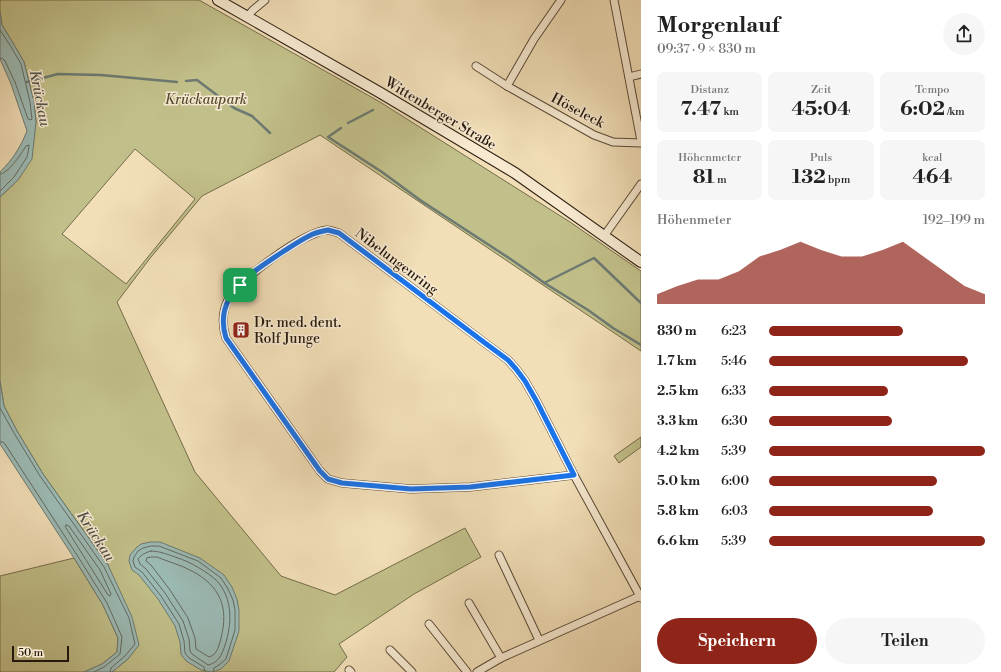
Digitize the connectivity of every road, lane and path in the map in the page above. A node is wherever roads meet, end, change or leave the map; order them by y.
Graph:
1 (218, 0) edge
2 (265, 0) edge
3 (561, 0) edge
4 (614, 0) edge
5 (247, 17) junction
6 (476, 66) dead end
7 (641, 74) edge
8 (629, 77) junction
9 (507, 86) junction
10 (641, 142) edge
11 (641, 184) edge
12 (604, 236) junction
13 (641, 262) edge
14 (574, 475) junction
15 (498, 555) dead end
16 (640, 597) edge
17 (469, 603) dead end
18 (429, 624) dead end
19 (539, 640) junction
20 (390, 650) dead end
21 (502, 658) junction
22 (412, 672) edge
23 (466, 672) edge
24 (477, 672) edge

1 - 5 main road, Wittenberger Straße
2 - 5 street
3 - 9 street
4 - 8 street
5 - 12 main road, Wittenberger Straße
6 - 9 street, Höseleck
7 - 8 street
8 - 10 street
9 - 10 street, Höseleck
11 - 12 street
12 - 13 main road, Wittenberger Straße
14 - 14 street, Nibelungenring
14 - 16 street, Nibelungenring
15 - 19 street
16 - 19 street
17 - 21 street
18 - 23 street
19 - 21 street
20 - 22 street
21 - 24 street

